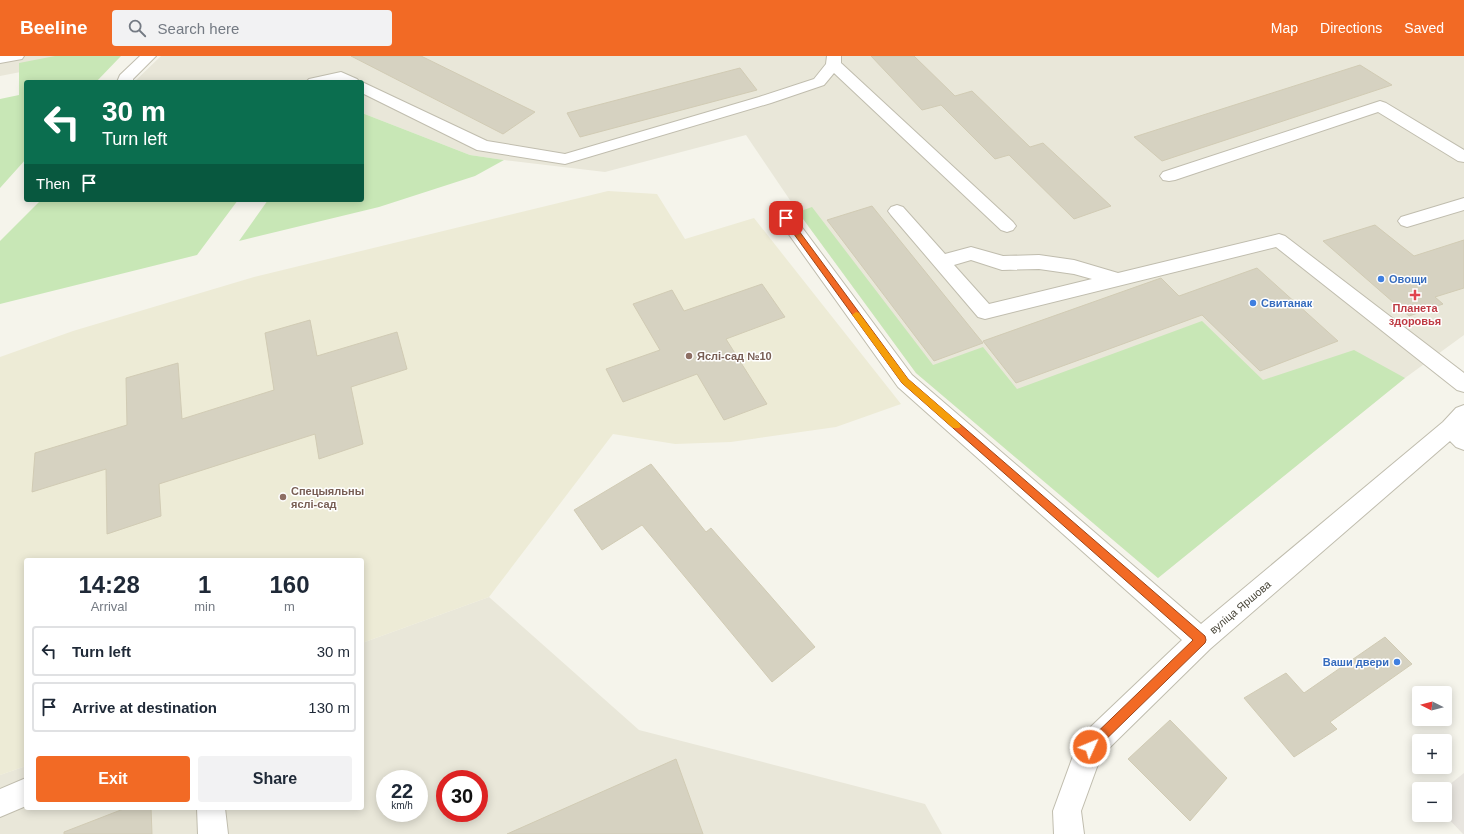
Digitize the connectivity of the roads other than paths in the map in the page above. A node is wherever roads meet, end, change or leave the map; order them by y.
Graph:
1 (18, 56) edge
2 (149, 56) edge
3 (0, 60) edge
4 (834, 60) edge
5 (125, 80) edge
6 (323, 80) edge
7 (348, 80) edge
8 (364, 88) edge
9 (1464, 157) edge
10 (1169, 176) dead end
11 (1464, 204) edge
12 (898, 211) dead end
13 (786, 218) dead end
14 (1407, 221) dead end
15 (1007, 226) dead end
16 (941, 262) junction
17 (1118, 279) junction
18 (1464, 384) edge
19 (1460, 428) edge
20 (1201, 640) junction
21 (24, 793) edge
22 (0, 803) edge
23 (211, 810) edge
24 (213, 834) edge
25 (1069, 834) edge

1 - 3 street
2 - 5 street
4 - 8 street
4 - 15 street
6 - 7 street
9 - 10 street
11 - 14 street
12 - 16 street
13 - 20 street
16 - 17 street
16 - 17 street
17 - 18 street
19 - 20 street, вуліца Яршова
20 - 25 street, вуліца Яршова
21 - 22 street
23 - 24 street

